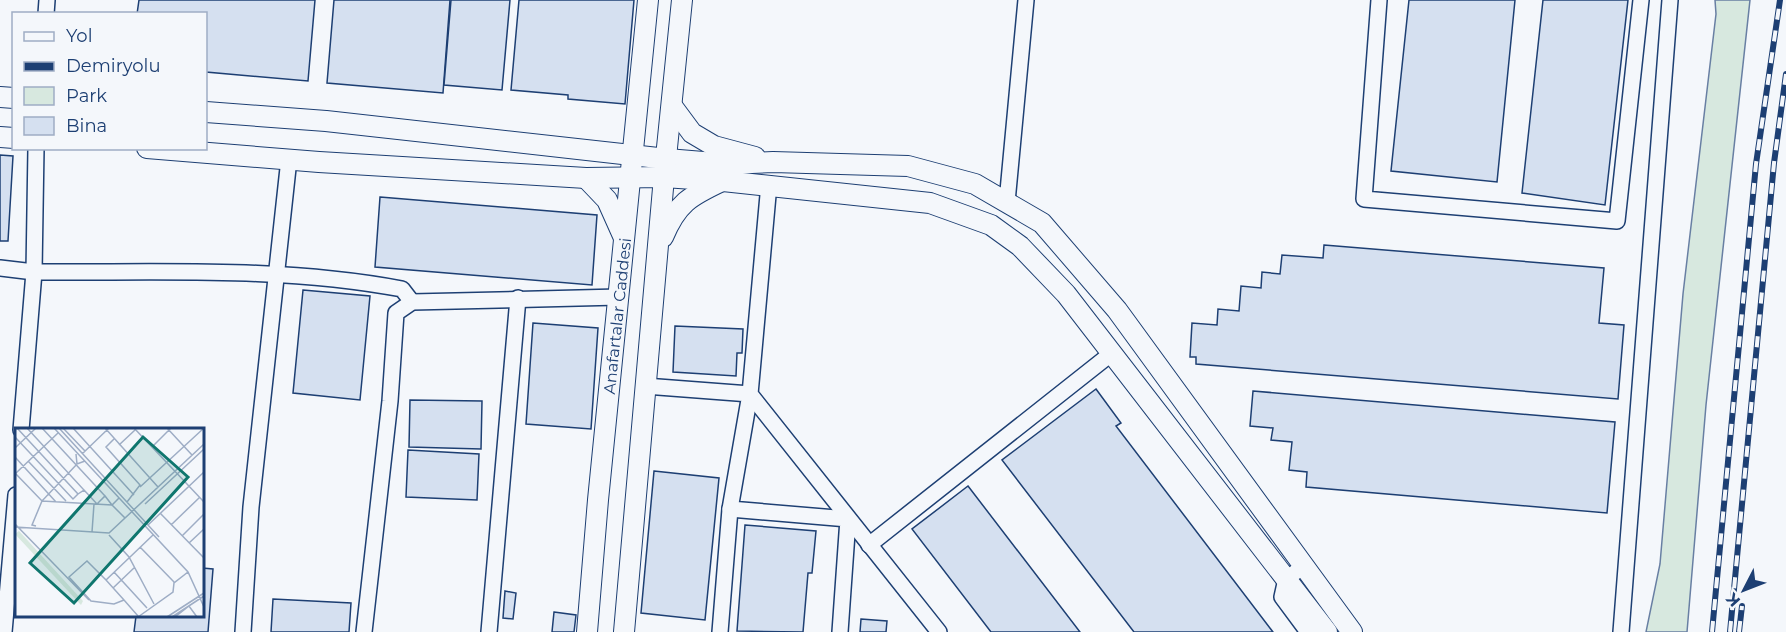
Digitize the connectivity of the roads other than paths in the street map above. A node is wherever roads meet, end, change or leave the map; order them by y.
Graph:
1 (648, 0) edge
2 (682, 0) edge
3 (1026, 0) edge
4 (1379, 0) edge
5 (1641, 0) edge
6 (1670, 0) edge
7 (672, 106) junction
8 (207, 112) edge
9 (36, 150) edge
10 (173, 150) edge
11 (634, 156) junction
12 (289, 159) junction
13 (772, 162) junction
14 (665, 168) junction
15 (586, 178) junction
16 (631, 178) junction
17 (723, 181) junction
18 (768, 184) junction
19 (1007, 202) junction
20 (625, 241) junction
21 (657, 250) junction
22 (0, 268) edge
23 (34, 272) junction
24 (276, 274) junction
25 (619, 297) junction
26 (518, 298) junction
27 (412, 302) junction
28 (1112, 353) junction
29 (645, 386) junction
30 (750, 394) junction
31 (21, 428) edge
32 (0, 495) edge
33 (15, 496) edge
34 (15, 507) edge
35 (730, 509) junction
36 (848, 519) junction
37 (869, 545) junction
38 (1304, 566) junction
39 (1286, 579) junction
40 (4, 632) edge
41 (243, 632) edge
42 (364, 632) edge
43 (489, 632) edge
44 (587, 632) edge
45 (624, 632) edge
46 (720, 632) edge
47 (840, 632) edge
48 (939, 632) edge
49 (1308, 632) edge
50 (1327, 632) edge
51 (1352, 632) edge
52 (1621, 632) edge

1 - 11 main road, Anafartalar Caddesi
2 - 7 main road, Anafartalar Caddesi
3 - 19 street
4 - 5 street
6 - 52 street
7 - 13 main road
7 - 14 main road, Anafartalar Caddesi
8 - 11 main road
9 - 23 street
10 - 12 main road
11 - 14 main road
11 - 16 main road, Anafartalar Caddesi
12 - 15 main road
12 - 24 street
13 - 14 main road
13 - 19 main road
14 - 16 main road
14 - 17 main road
14 - 21 main road, Anafartalar Caddesi
15 - 16 main road
15 - 20 main road
16 - 20 main road, Anafartalar Caddesi
17 - 18 main road
17 - 21 main road
18 - 28 main road
18 - 30 street
19 - 38 main road
20 - 25 main road, Anafartalar Caddesi
21 - 29 main road, Anafartalar Caddesi
22 - 23 street
23 - 24 street
23 - 31 street
24 - 27 street
24 - 41 street
25 - 26 street
25 - 44 main road, Anafartalar Caddesi
26 - 27 street
26 - 43 street
27 - 42 street
28 - 37 street
28 - 39 main road
29 - 30 street
29 - 45 main road, Anafartalar Caddesi
30 - 35 street
30 - 36 street
32 - 33 street
34 - 40 street
35 - 36 street
35 - 46 street
36 - 37 street
36 - 47 street
37 - 48 street
38 - 39 street
38 - 51 main road
39 - 49 street
39 - 50 main road

